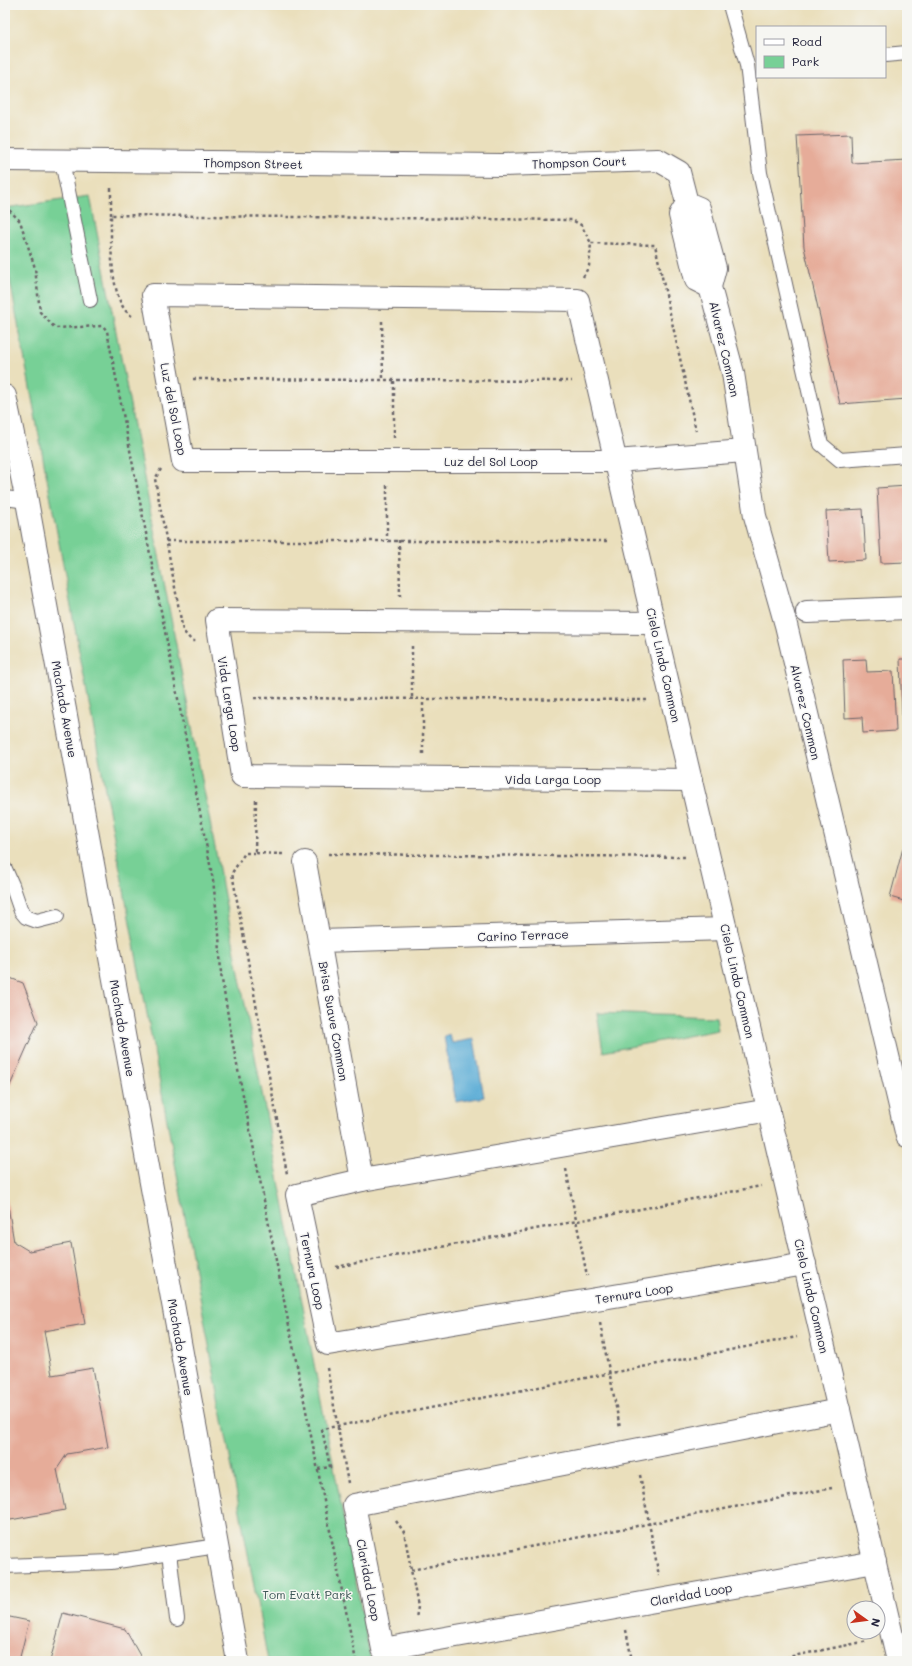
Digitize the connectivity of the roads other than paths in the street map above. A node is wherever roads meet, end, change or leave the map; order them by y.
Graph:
1 (730, 5) edge
2 (907, 53) edge
3 (886, 55) edge
4 (752, 64) edge
5 (5, 160) edge
6 (62, 161) junction
7 (501, 165) joint
8 (687, 203) joint
9 (90, 300) dead end
10 (574, 300) joint
11 (5, 396) edge
12 (744, 451) junction
13 (907, 455) edge
14 (616, 461) junction
15 (5, 498) edge
16 (27, 501) junction
17 (907, 608) edge
18 (807, 612) dead end
19 (654, 623) junction
20 (691, 780) junction
21 (313, 858) road end
22 (5, 869) edge
23 (57, 916) dead end
24 (726, 929) junction
25 (320, 941) junction
26 (769, 1110) junction
27 (907, 1136) edge
28 (362, 1180) junction
29 (805, 1264) junction
30 (839, 1410) junction
31 (217, 1546) junction
32 (169, 1553) junction
33 (875, 1562) junction
34 (5, 1566) edge
35 (177, 1619) dead end
36 (898, 1647) edge
37 (238, 1661) edge

1 - 4 lane
2 - 3 lane
4 - 13 lane
5 - 6 street, Thompson Street
6 - 7 street, Thompson Street
6 - 9 lane
7 - 8 street, Thompson Court
8 - 12 street, Alvarez Common
10 - 14 street, Cielo Lindo Common
10 - 14 street, Luz del Sol Loop
11 - 16 street, Machado Avenue
12 - 14 street, Luz del Sol Loop
12 - 27 street, Alvarez Common
14 - 19 street, Cielo Lindo Common
15 - 16 lane
16 - 31 street, Machado Avenue
17 - 18 street
19 - 20 street, Cielo Lindo Common
19 - 20 street, Vida Larga Loop
20 - 24 street, Cielo Lindo Common
21 - 25 street, Brisa Suave Common
22 - 23 lane
24 - 25 street, Carino Terrace
24 - 26 street, Cielo Lindo Common
25 - 28 street, Brisa Suave Common
26 - 28 street
26 - 29 street, Cielo Lindo Common
28 - 29 street, Ternura Loop
29 - 30 street, Cielo Lindo Common
30 - 33 street, Cielo Lindo Common
30 - 33 street, Claridad Loop
31 - 32 lane
31 - 37 street, Machado Avenue
32 - 34 lane
32 - 35 lane
33 - 36 street, Cielo Lindo Common

